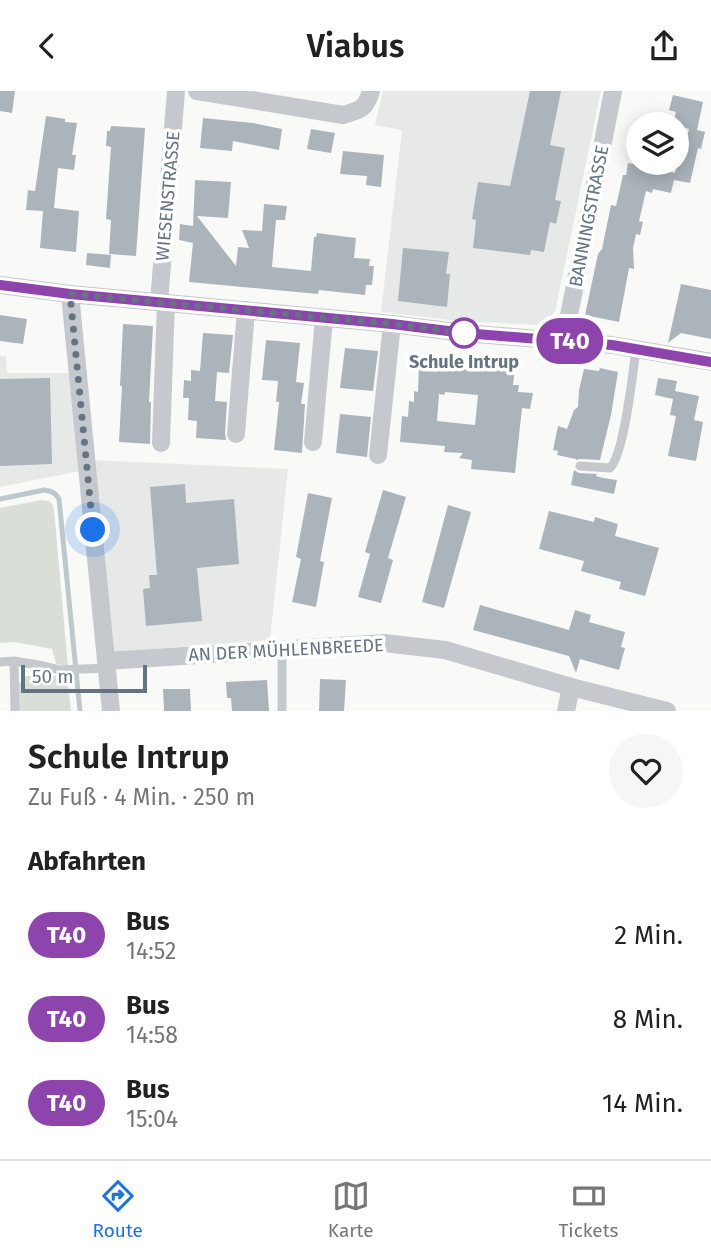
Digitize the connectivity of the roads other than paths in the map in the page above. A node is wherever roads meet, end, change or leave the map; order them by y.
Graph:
1 (176, 91) edge
2 (197, 91) edge
3 (371, 91) edge
4 (613, 91) edge
5 (0, 285) edge
6 (70, 294) junction
7 (163, 302) junction
8 (246, 310) junction
9 (324, 317) junction
10 (392, 324) junction
11 (564, 341) junction
12 (636, 349) junction
13 (711, 362) edge
14 (236, 434) dead end
15 (313, 442) dead end
16 (161, 443) dead end
17 (378, 455) dead end
18 (580, 466) dead end
19 (282, 651) junction
20 (15, 661) junction
21 (0, 662) edge
22 (106, 664) junction
23 (571, 687) junction
24 (15, 711) edge
25 (111, 711) edge
26 (282, 711) edge
27 (566, 711) edge
28 (667, 711) edge

1 - 7 street, WIESENSTRASSE
2 - 3 street
4 - 11 street, BANNINGSTRASSE
5 - 6 street
6 - 7 street
6 - 22 street
7 - 8 street
7 - 16 street, WIESENSTRASSE
8 - 9 street
8 - 14 street
9 - 10 street
9 - 15 street
10 - 11 street
10 - 17 street
11 - 12 street
12 - 13 street
12 - 18 lane
19 - 22 street, AN DER MÜHLENBREEDE
19 - 23 street, AN DER MÜHLENBREEDE
19 - 26 lane
20 - 21 lane
20 - 22 lane
20 - 24 lane
22 - 25 street
23 - 27 street
23 - 28 street, AN DER MÜHLENBREEDE

